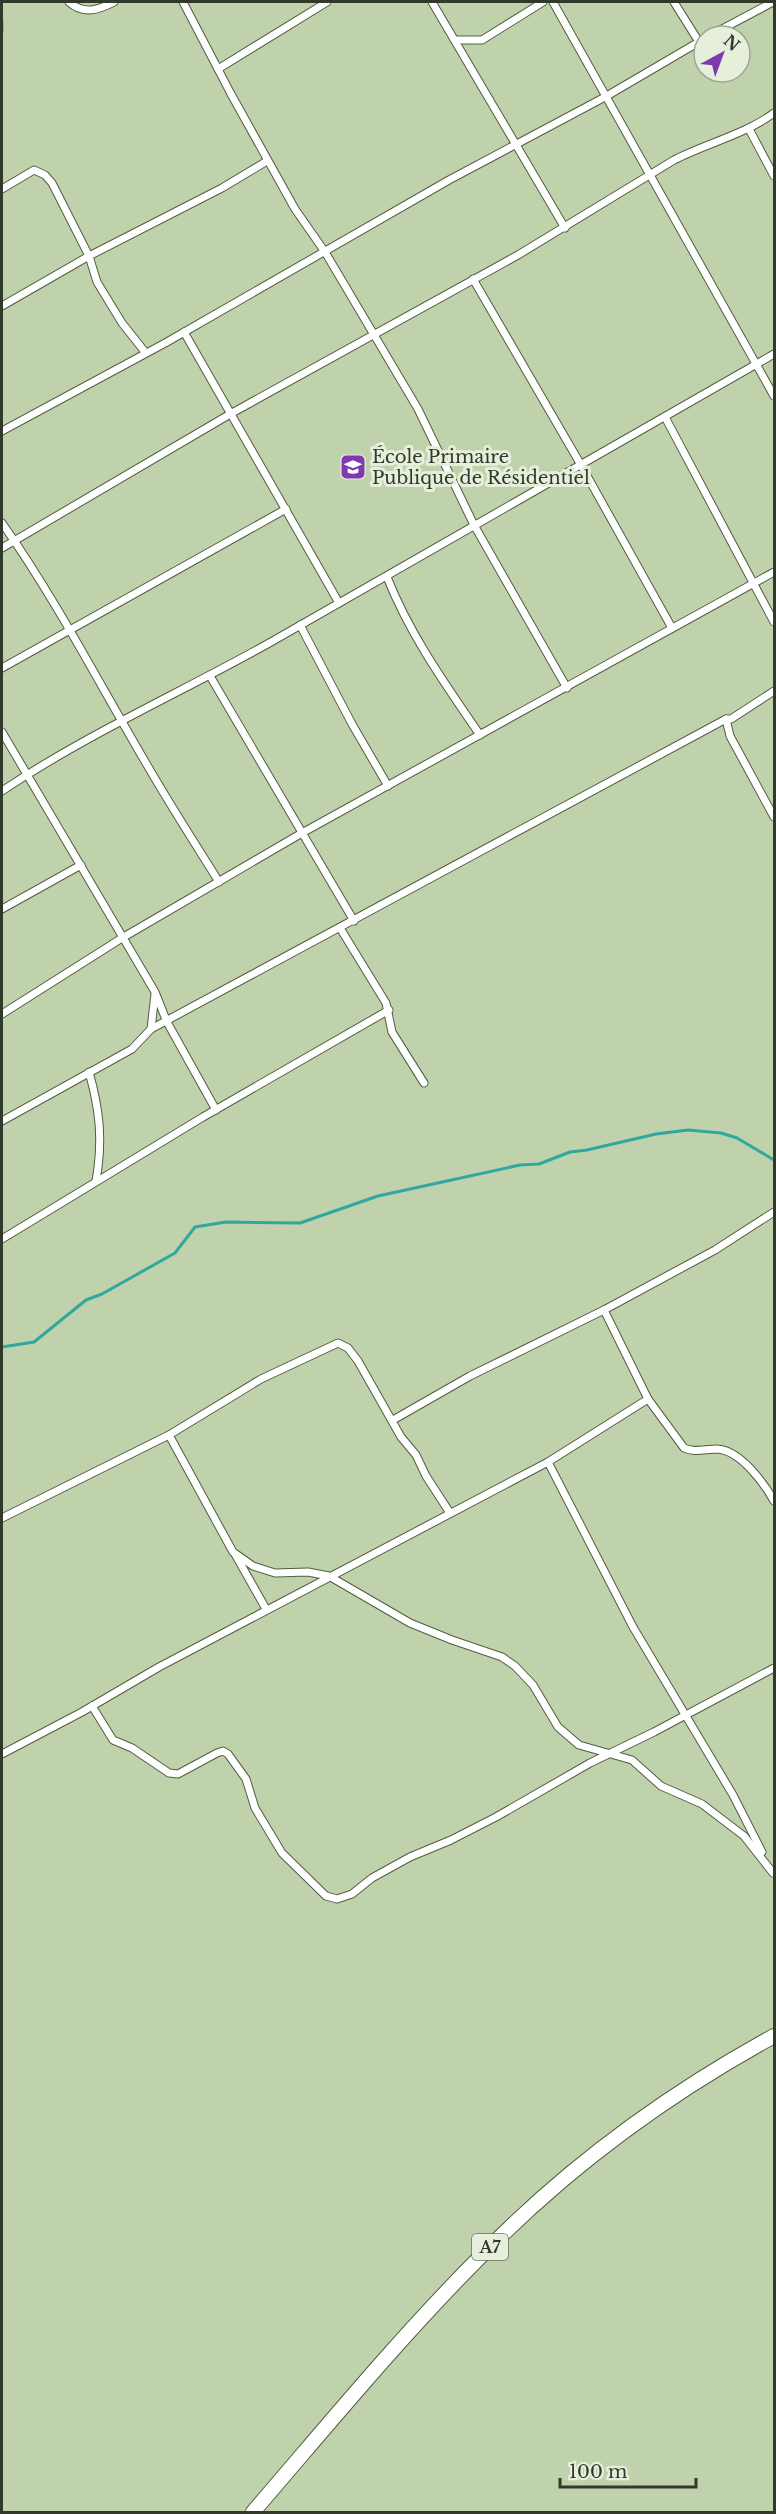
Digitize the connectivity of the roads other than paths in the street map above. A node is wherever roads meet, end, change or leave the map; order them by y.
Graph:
1 (69, 2) edge
2 (114, 2) edge
3 (183, 2) edge
4 (327, 2) edge
5 (432, 2) edge
6 (543, 2) edge
7 (553, 2) edge
8 (675, 2) edge
9 (773, 2) edge
10 (732, 24) edge
11 (692, 27) edge
12 (455, 40) junction
13 (692, 45) edge
14 (218, 69) junction
15 (605, 97) junction
16 (774, 113) edge
17 (748, 129) junction
18 (516, 144) junction
19 (267, 161) junction
20 (649, 174) junction
21 (774, 176) edge
22 (2, 189) edge
23 (565, 228) junction
24 (325, 252) junction
25 (89, 256) junction
26 (473, 279) junction
27 (2, 306) edge
28 (184, 332) junction
29 (374, 335) junction
30 (145, 352) junction
31 (774, 354) edge
32 (757, 364) junction
33 (774, 396) edge
34 (232, 413) junction
35 (665, 417) junction
36 (2, 431) edge
37 (581, 465) junction
38 (286, 509) junction
39 (2, 523) edge
40 (474, 525) junction
41 (14, 541) junction
42 (2, 548) edge
43 (774, 572) edge
44 (387, 577) junction
45 (754, 585) junction
46 (339, 603) junction
47 (774, 622) edge
48 (300, 625) junction
49 (672, 628) junction
50 (68, 629) junction
51 (2, 668) edge
52 (210, 676) junction
53 (567, 688) junction
54 (774, 691) edge
55 (123, 719) junction
56 (726, 719) junction
57 (2, 732) edge
58 (480, 735) junction
59 (27, 776) junction
60 (388, 786) junction
61 (2, 791) edge
62 (774, 799) edge
63 (766, 802) junction
64 (774, 817) edge
65 (302, 833) junction
66 (81, 865) junction
67 (219, 882) junction
68 (2, 909) edge
69 (354, 921) junction
70 (340, 928) junction
71 (122, 938) junction
72 (155, 992) junction
73 (389, 1010) junction
74 (2, 1014) edge
75 (167, 1022) junction
76 (151, 1029) junction
77 (89, 1072) junction
78 (424, 1083) dead end
79 (216, 1110) junction
80 (2, 1121) edge
81 (96, 1181) junction
82 (774, 1212) edge
83 (2, 1239) edge
84 (604, 1310) junction
85 (648, 1399) junction
86 (393, 1420) junction
87 (169, 1435) junction
88 (548, 1462) junction
89 (774, 1502) edge
90 (450, 1513) junction
91 (2, 1518) edge
92 (233, 1552) junction
93 (329, 1576) junction
94 (266, 1609) junction
95 (774, 1668) edge
96 (92, 1706) junction
97 (686, 1715) junction
98 (2, 1754) edge
99 (610, 1754) junction
100 (774, 1874) edge
101 (774, 2036) edge
102 (253, 2512) edge

1 - 2 street
3 - 14 street
4 - 14 street
5 - 12 street
6 - 12 street
7 - 15 street
8 - 11 street
9 - 10 street
12 - 18 street
13 - 15 street
14 - 19 street
15 - 18 street
15 - 20 street
16 - 17 street
17 - 20 street
17 - 21 street
18 - 23 street
18 - 24 street
19 - 24 street
19 - 25 street
20 - 23 street
20 - 32 street
22 - 25 street
23 - 26 street
24 - 28 street
24 - 29 street
25 - 27 street
25 - 30 street
26 - 29 street
26 - 37 street
28 - 30 street
28 - 34 street
29 - 34 street
29 - 40 street
30 - 36 street
31 - 32 street
32 - 33 street
32 - 35 street
34 - 38 street
34 - 41 street
35 - 37 street
35 - 45 street
37 - 40 street
37 - 49 street
38 - 46 street
38 - 50 street
39 - 41 street
40 - 44 street
40 - 53 street
41 - 42 street
41 - 50 street
43 - 45 street
44 - 46 street
44 - 58 street
45 - 47 street
45 - 49 street
46 - 48 street
48 - 52 street
48 - 60 street
49 - 53 street
50 - 51 street
50 - 55 street
52 - 55 street
52 - 65 street
53 - 58 street
54 - 56 street
55 - 59 street
55 - 67 street
56 - 63 street
56 - 69 street
57 - 59 street
58 - 60 street
59 - 61 street
59 - 66 street
60 - 65 street
62 - 63 street
63 - 64 street
65 - 67 street
65 - 69 street
66 - 68 street
66 - 71 street
67 - 71 street
69 - 70 street
70 - 73 street
70 - 75 street
71 - 72 street
71 - 74 street
72 - 75 street
72 - 76 street
73 - 78 street
73 - 79 street
75 - 76 street
75 - 79 street
76 - 77 street
77 - 80 street
77 - 81 street
79 - 81 street
81 - 83 street
82 - 84 street
84 - 85 street
84 - 86 street
85 - 88 street
85 - 89 street
86 - 87 street
86 - 90 street
87 - 91 street
87 - 92 street
88 - 90 street
88 - 97 street
90 - 93 street
92 - 93 street
92 - 94 street
93 - 94 street
93 - 99 street
94 - 96 street
95 - 97 street
96 - 98 street
96 - 99 street
97 - 99 street
97 - 100 street
99 - 100 street
101 - 102 highway, A7

